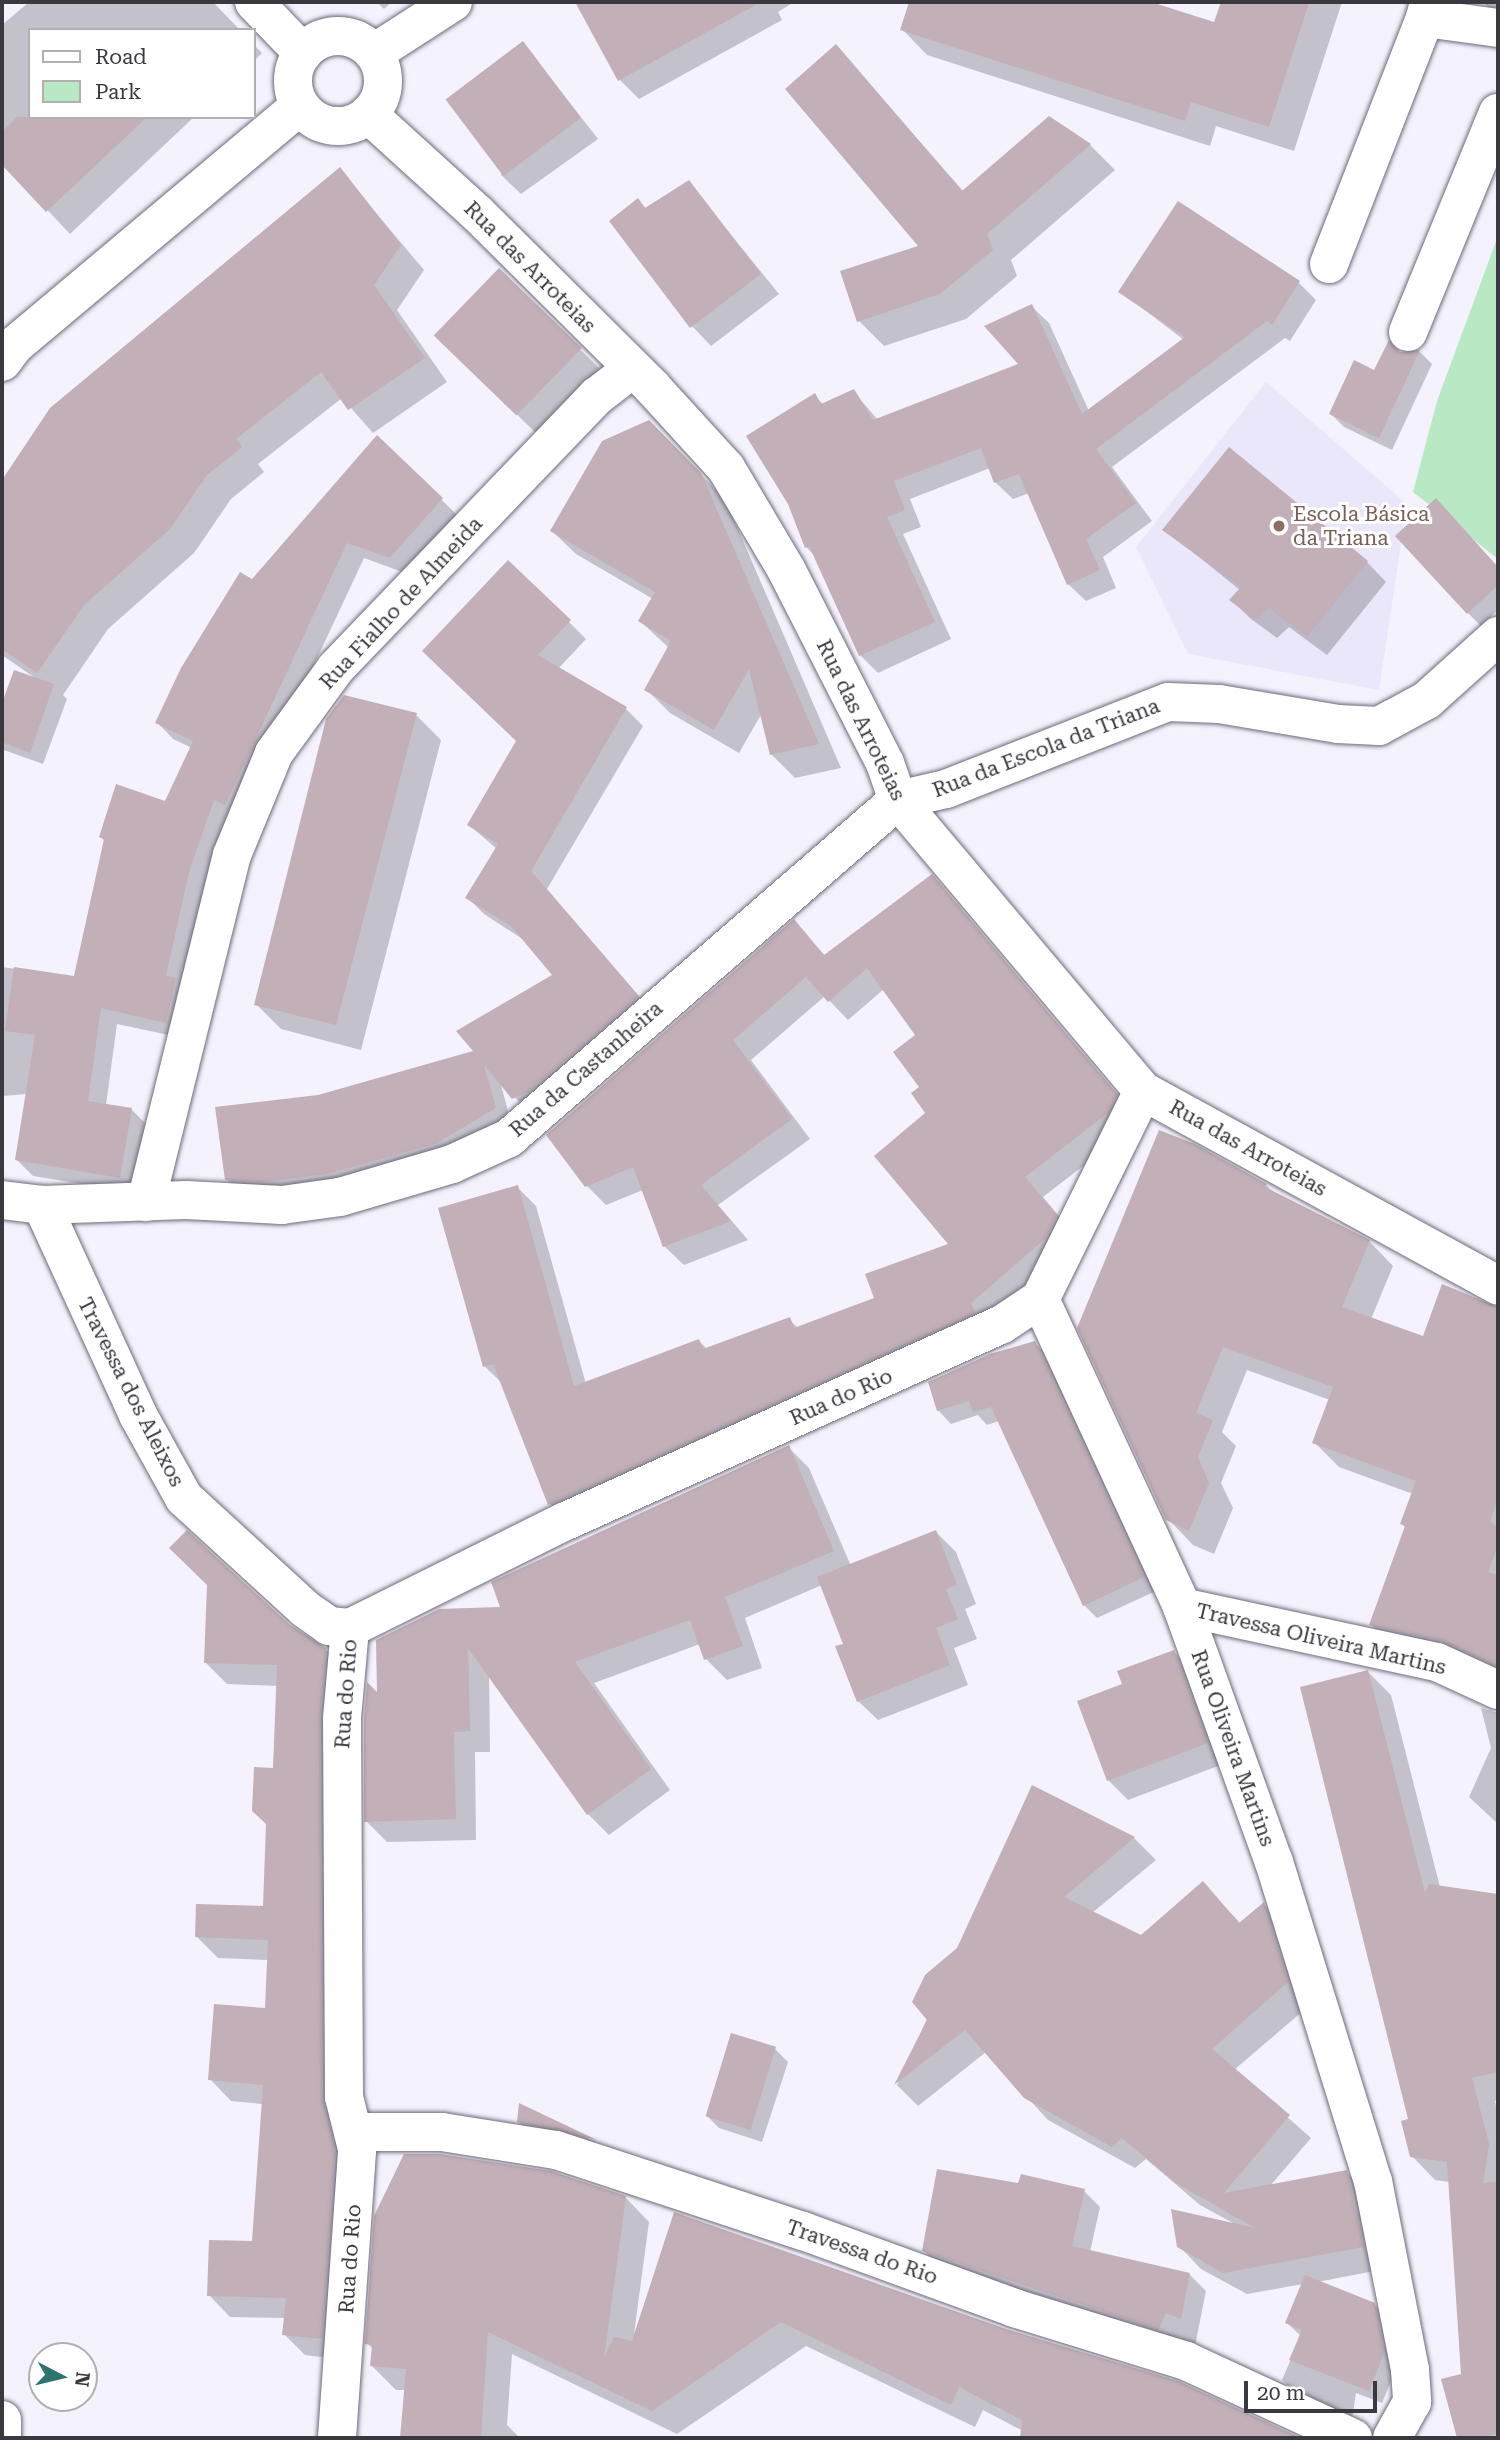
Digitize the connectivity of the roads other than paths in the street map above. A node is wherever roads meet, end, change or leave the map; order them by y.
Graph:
1 (254, 2) edge
2 (453, 2) edge
3 (1427, 10) edge
4 (1498, 28) edge
5 (303, 53) junction
6 (374, 54) junction
7 (300, 106) junction
8 (1498, 113) edge
9 (369, 114) junction
10 (1329, 264) dead end
11 (1408, 331) dead end
12 (2, 362) edge
13 (632, 369) junction
14 (1498, 636) edge
15 (898, 800) junction
16 (1143, 1091) junction
17 (2, 1200) edge
18 (146, 1202) junction
19 (42, 1205) junction
20 (1498, 1285) edge
21 (1040, 1299) junction
22 (1182, 1607) junction
23 (350, 1628) junction
24 (1498, 1690) edge
25 (355, 2132) junction
26 (2, 2420) edge
27 (2, 2438) edge
28 (337, 2438) edge
29 (1353, 2438) edge
30 (1392, 2438) edge

1 - 5 street
2 - 6 street
3 - 4 street
3 - 10 street
5 - 6 street
5 - 7 street
6 - 9 street
7 - 9 street
7 - 12 street
8 - 11 street
9 - 13 street, Rua das Arroteias
13 - 15 street, Rua das Arroteias
13 - 18 street, Rua Fialho de Almeida
14 - 15 street, Rua da Escola da Triana
15 - 16 street, Rua das Arroteias
15 - 18 street, Rua da Castanheira
16 - 20 street, Rua das Arroteias
16 - 21 street
17 - 19 street, Rua da Castanheira
18 - 19 street, Rua da Castanheira
19 - 23 street, Travessa dos Aleixos
21 - 22 street, Rua Oliveira Martins
21 - 23 street, Rua do Rio
22 - 24 street, Travessa Oliveira Martins
22 - 30 street, Rua Oliveira Martins
23 - 25 street, Rua do Rio
25 - 28 street, Rua do Rio
25 - 29 street, Travessa do Rio
26 - 27 street

